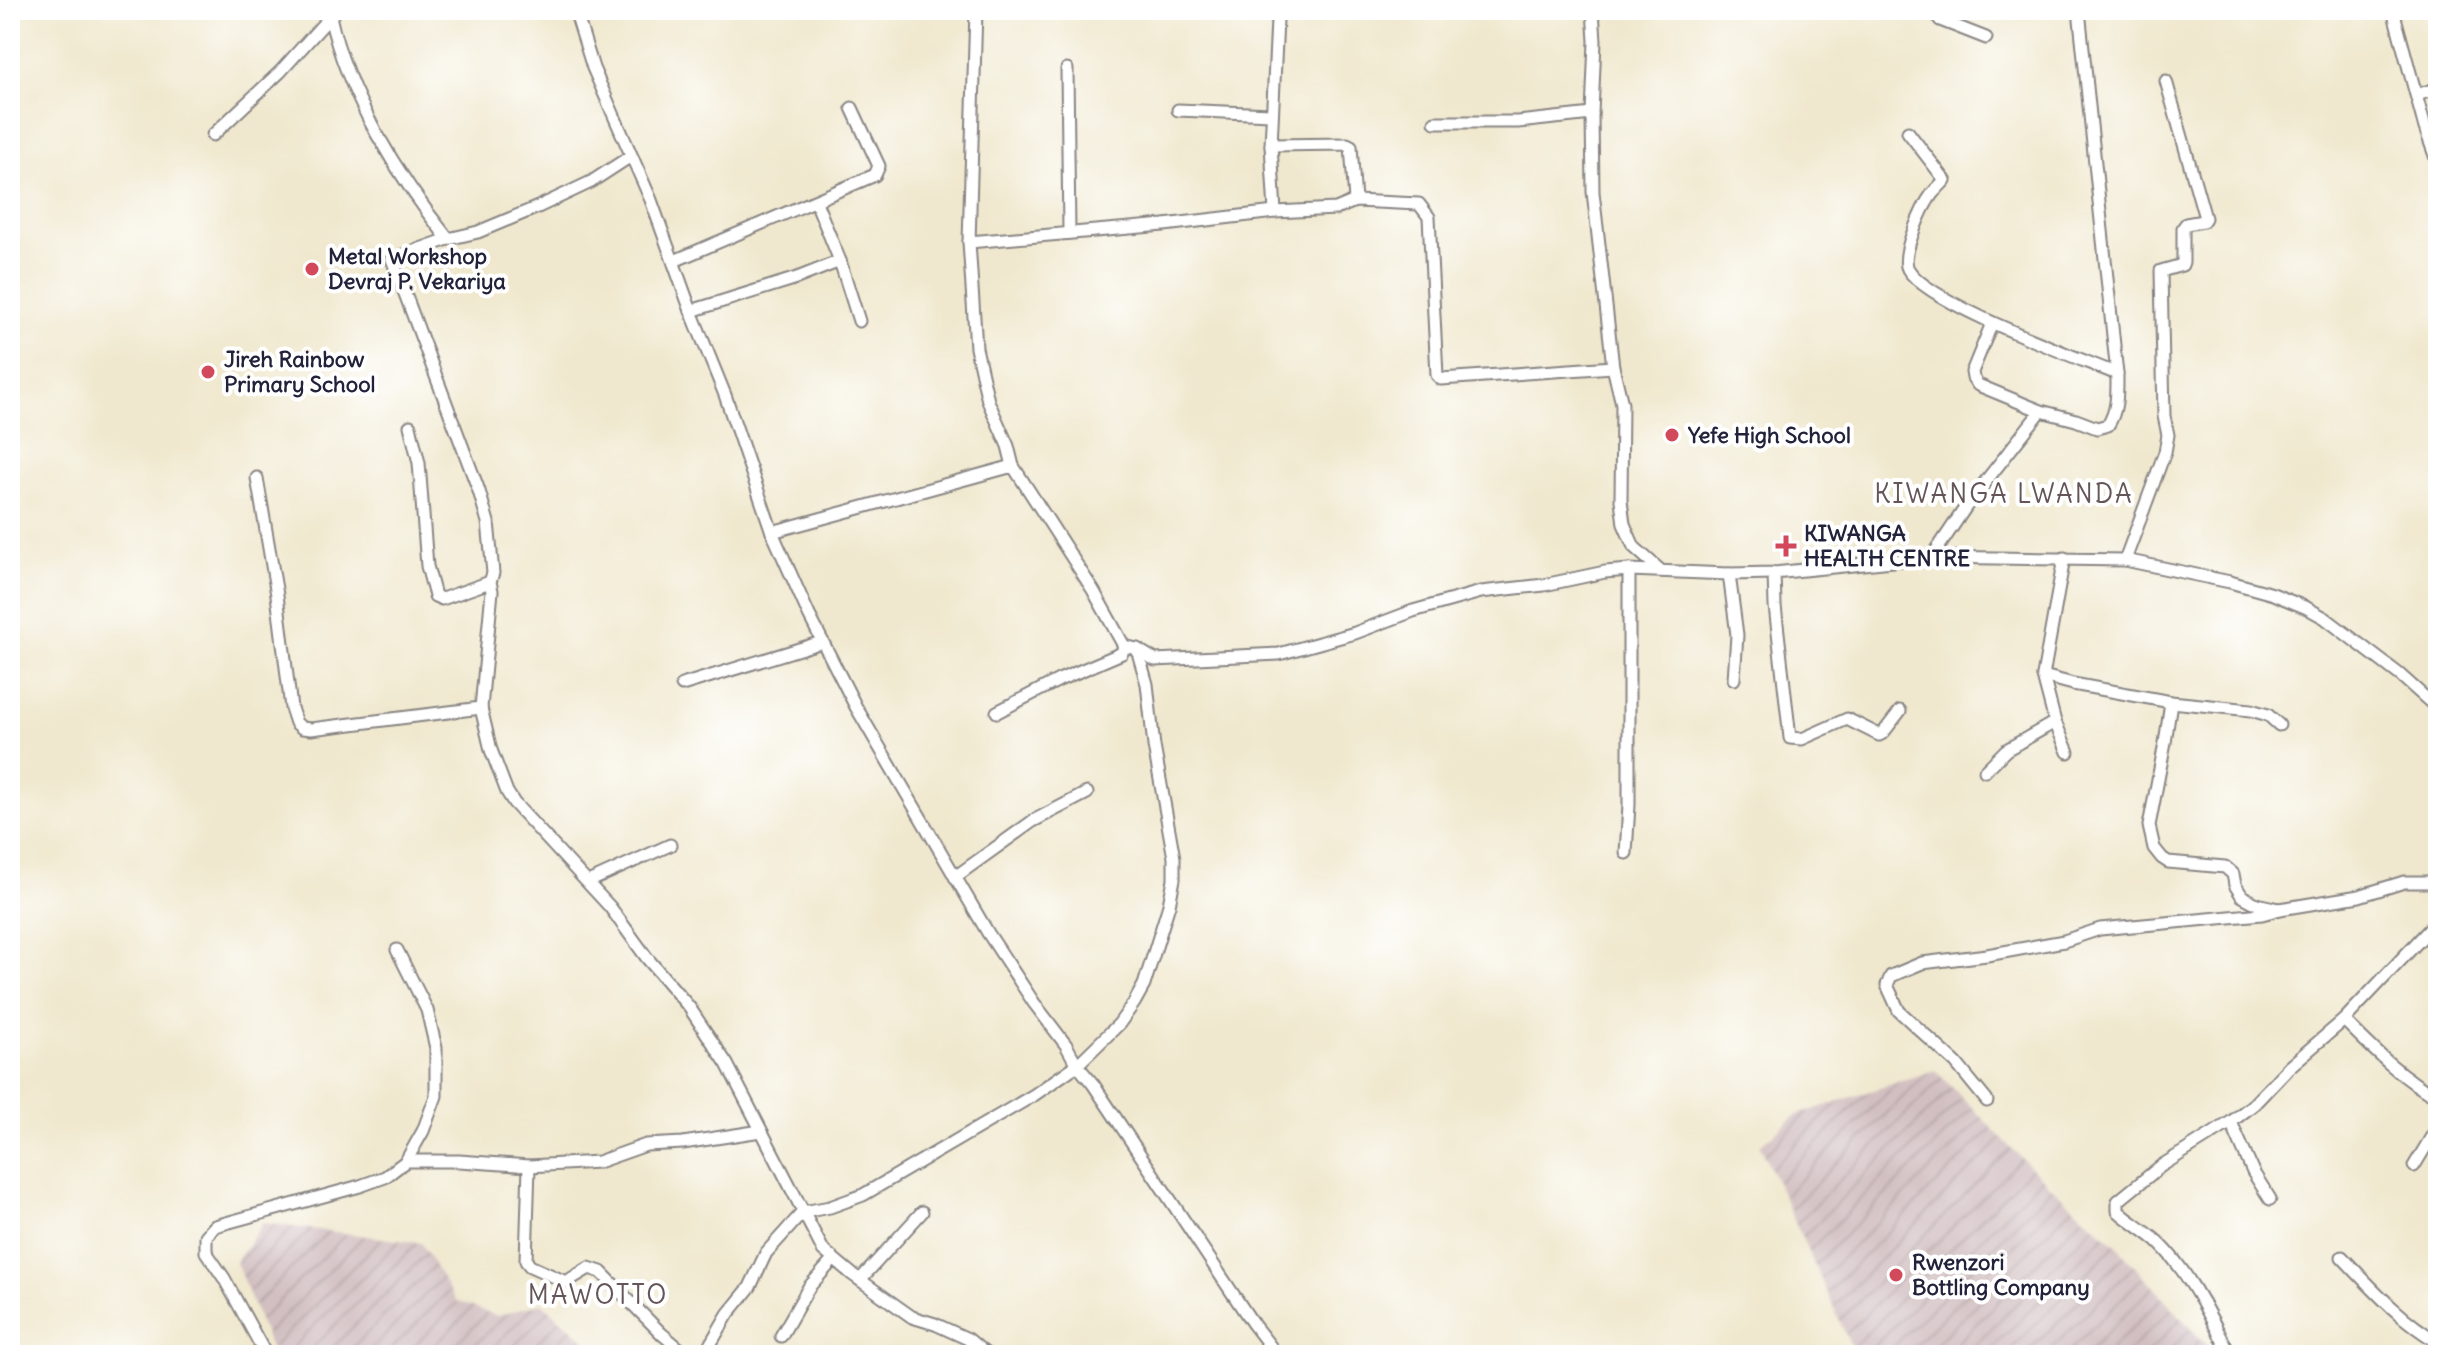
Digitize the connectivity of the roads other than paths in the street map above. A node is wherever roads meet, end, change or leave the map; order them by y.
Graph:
1 (575, 10) edge
2 (976, 10) edge
3 (1280, 10) edge
4 (1593, 10) edge
5 (1938, 10) edge
6 (2079, 10) edge
7 (2393, 10) edge
8 (333, 13) edge
9 (1986, 38) dead end
10 (1067, 69) dead end
11 (2166, 81) dead end
12 (2438, 88) edge
13 (2417, 95) junction
14 (852, 108) dead end
15 (1178, 110) dead end
16 (1271, 114) junction
17 (1592, 114) junction
18 (1435, 122) dead end
19 (1908, 132) dead end
20 (213, 135) dead end
21 (1271, 145) junction
22 (631, 156) junction
23 (2438, 164) edge
24 (1355, 201) junction
25 (816, 202) junction
26 (1275, 212) junction
27 (1069, 233) junction
28 (448, 239) junction
29 (969, 242) junction
30 (674, 261) junction
31 (840, 261) junction
32 (691, 311) junction
33 (859, 321) dead end
34 (1992, 323) junction
35 (1613, 367) junction
36 (2117, 374) junction
37 (2041, 411) junction
38 (410, 426) dead end
39 (1013, 466) junction
40 (257, 478) dead end
41 (772, 532) junction
42 (1932, 557) junction
43 (2064, 558) junction
44 (2125, 560) junction
45 (1629, 570) junction
46 (1660, 570) junction
47 (1774, 573) junction
48 (1729, 574) junction
49 (490, 582) junction
50 (822, 642) junction
51 (1130, 647) junction
52 (2043, 676) junction
53 (1734, 679) dead end
54 (682, 685) dead end
55 (2171, 702) junction
56 (481, 708) junction
57 (2438, 709) edge
58 (1900, 711) dead end
59 (997, 712) dead end
60 (2055, 722) junction
61 (2279, 725) dead end
62 (2068, 752) dead end
63 (1985, 771) dead end
64 (1087, 793) dead end
65 (670, 845) dead end
66 (1626, 853) dead end
67 (955, 877) junction
68 (588, 882) junction
69 (2438, 882) edge
70 (2280, 909) junction
71 (2438, 917) edge
72 (397, 950) dead end
73 (2344, 1020) junction
74 (1077, 1065) junction
75 (2438, 1098) edge
76 (1987, 1101) dead end
77 (2231, 1122) junction
78 (2438, 1126) edge
79 (761, 1131) junction
80 (406, 1161) junction
81 (529, 1166) junction
82 (2414, 1166) dead end
83 (2270, 1199) dead end
84 (803, 1212) junction
85 (922, 1212) dead end
86 (2342, 1257) dead end
87 (834, 1259) junction
88 (860, 1280) junction
89 (781, 1336) dead end
90 (2438, 1342) edge
91 (2230, 1354) edge
92 (266, 1355) edge
93 (687, 1355) edge
94 (704, 1355) edge
95 (987, 1355) edge
96 (1277, 1355) edge

1 - 22 street
2 - 29 street
3 - 16 street
4 - 17 street
5 - 9 street
6 - 36 street
7 - 13 street
8 - 20 street
8 - 28 street
10 - 27 street
11 - 44 street
12 - 13 street
13 - 23 street
14 - 25 street
15 - 16 street
16 - 21 street
17 - 18 street
17 - 35 street
19 - 34 street
21 - 24 street
21 - 26 street
22 - 28 street
22 - 30 street
24 - 26 street
24 - 35 street
25 - 30 street
25 - 31 street
26 - 27 street
27 - 29 street
28 - 49 street
29 - 39 street
30 - 32 street
31 - 32 street
31 - 33 street
32 - 41 street
34 - 36 street
34 - 37 street
35 - 46 street
36 - 37 street
37 - 42 street
38 - 49 street
39 - 41 street
39 - 51 street
40 - 56 street
41 - 50 street
42 - 43 street
42 - 47 street
43 - 44 street
43 - 52 street
44 - 57 street
45 - 46 street
45 - 51 street
45 - 66 street
46 - 48 street
47 - 48 street
47 - 58 street
48 - 53 street
49 - 56 street
50 - 54 street
50 - 67 street
51 - 59 street
51 - 74 street
52 - 55 street
52 - 60 street
55 - 61 street
55 - 70 street
56 - 68 street
60 - 62 street
60 - 63 street
64 - 67 street
65 - 68 street
67 - 74 street
68 - 79 street
69 - 70 street
70 - 76 street
71 - 73 street
72 - 80 street
73 - 75 street
73 - 77 street
74 - 84 street
74 - 96 street
77 - 83 street
77 - 91 street
78 - 82 street
79 - 81 street
79 - 84 street
80 - 81 street
80 - 92 street
81 - 93 street
84 - 87 street
84 - 94 street
85 - 88 street
86 - 90 street
87 - 88 street
87 - 89 street
88 - 95 street

